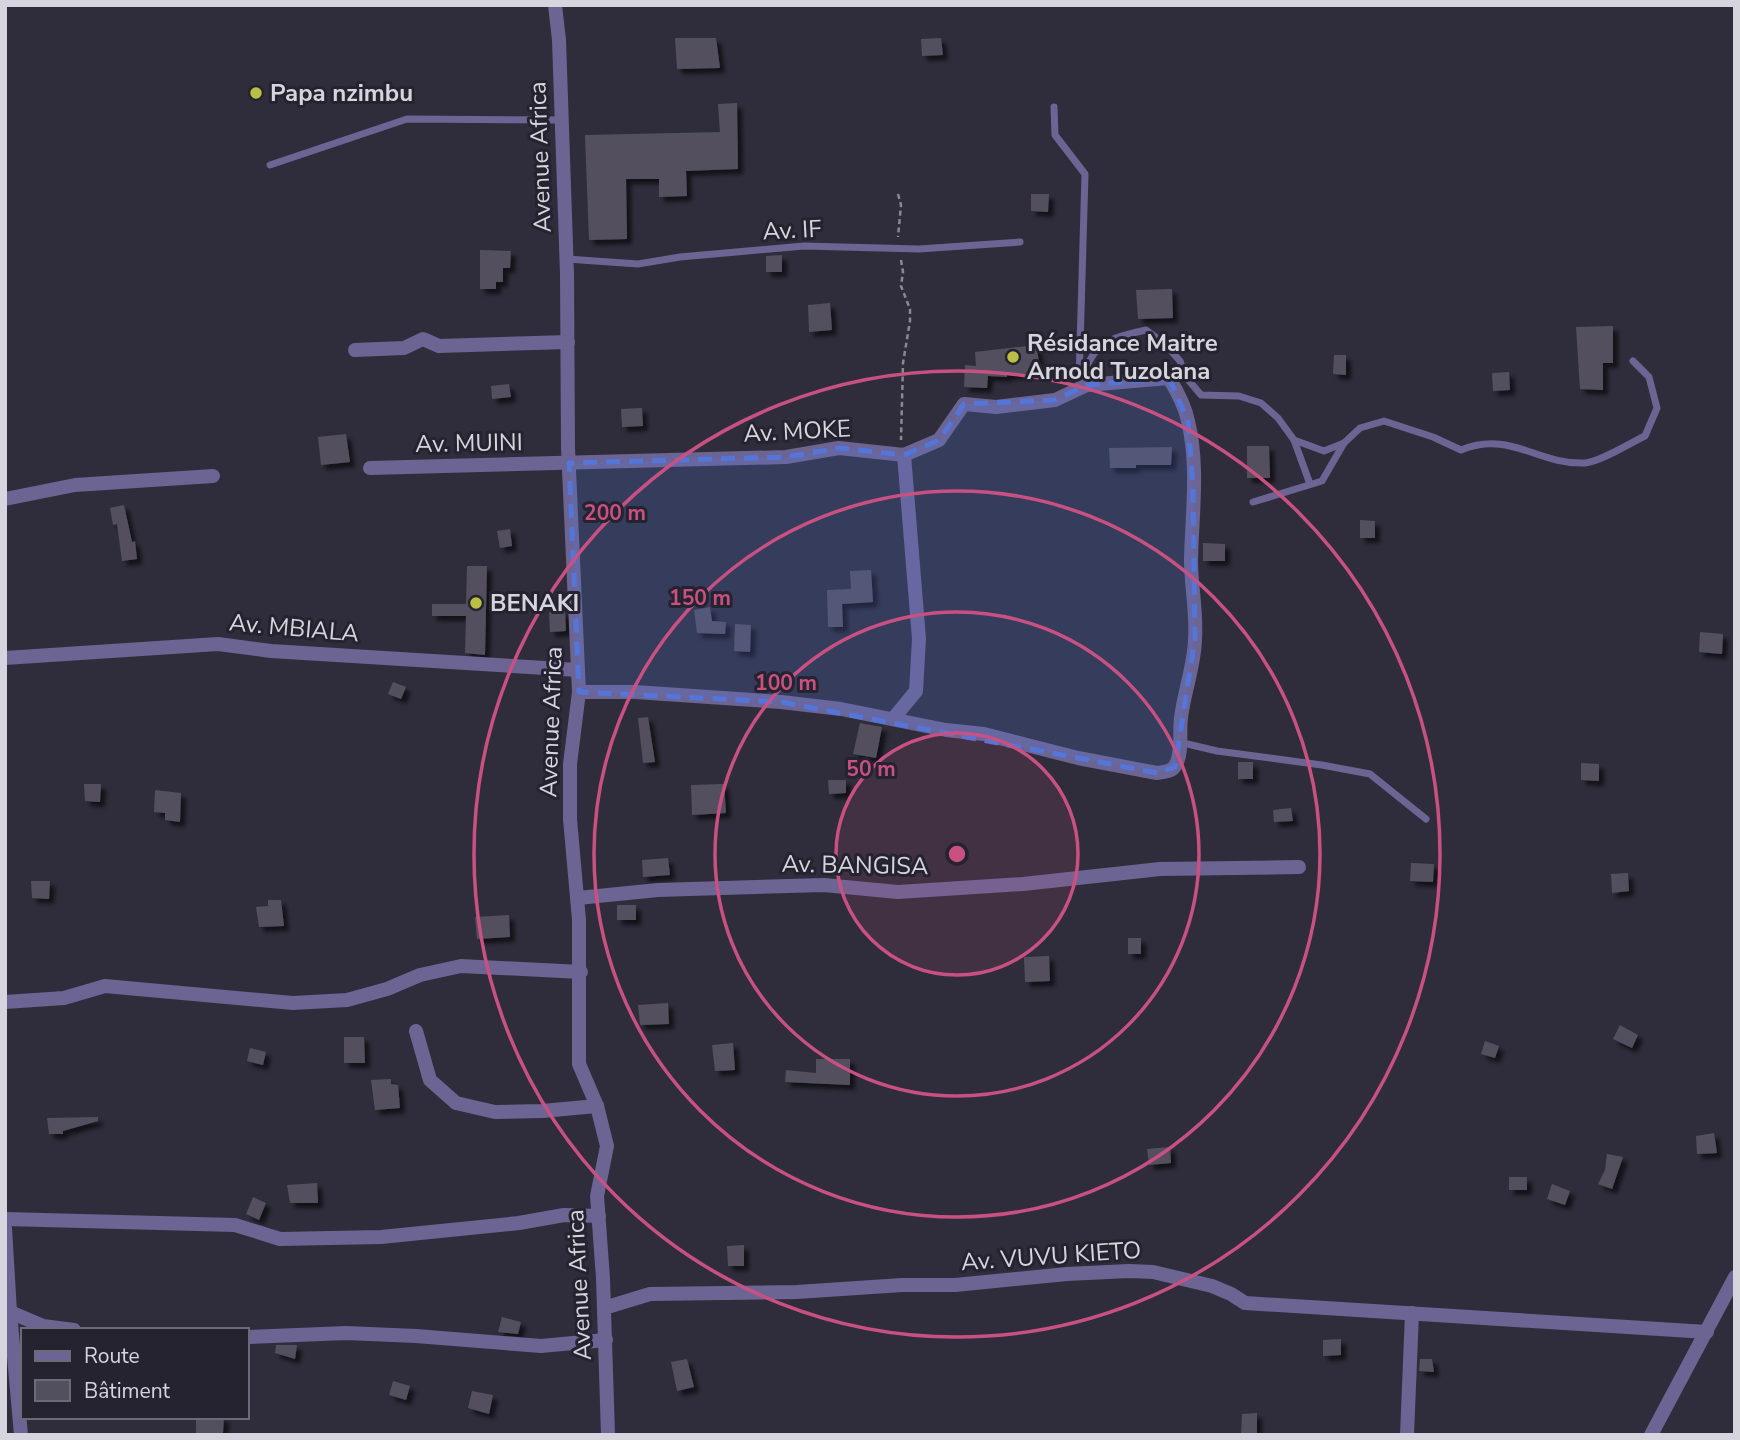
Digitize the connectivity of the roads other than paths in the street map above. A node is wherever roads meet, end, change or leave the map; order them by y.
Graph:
1 (555, 5) edge
2 (1054, 107) dead end
3 (561, 120) junction
4 (270, 165) dead end
5 (1020, 242) dead end
6 (566, 259) junction
7 (568, 342) junction
8 (355, 350) dead end
9 (1633, 361) dead end
10 (1079, 389) junction
11 (1294, 440) junction
12 (1344, 443) junction
13 (903, 453) junction
14 (569, 463) junction
15 (370, 468) dead end
16 (213, 475) dead end
17 (1310, 484) junction
18 (5, 499) edge
19 (1253, 502) dead end
20 (5, 658) edge
21 (578, 670) junction
22 (579, 692) junction
23 (893, 719) junction
24 (1179, 742) junction
25 (1426, 819) dead end
26 (1299, 867) dead end
27 (578, 898) junction
28 (581, 972) junction
29 (5, 1002) edge
30 (416, 1031) dead end
31 (597, 1106) junction
32 (599, 1216) junction
33 (5, 1219) edge
34 (5, 1228) edge
35 (1735, 1277) edge
36 (604, 1308) junction
37 (7, 1313) edge
38 (1412, 1313) junction
39 (62, 1328) edge
40 (1707, 1332) junction
41 (248, 1337) edge
42 (606, 1340) junction
43 (10, 1358) edge
44 (21, 1435) edge
45 (608, 1435) edge
46 (1407, 1435) edge
47 (1651, 1435) edge

1 - 3 street, Avenue Africa
2 - 10 lane
3 - 4 lane
3 - 6 street, Avenue Africa
5 - 6 lane, Av. IF
6 - 7 street, Avenue Africa
7 - 8 street
7 - 14 street, Avenue Africa
9 - 12 lane
10 - 11 lane
10 - 13 street, Av. MOKE
10 - 24 street, Av. MOKE
11 - 12 lane
11 - 17 lane
12 - 17 lane
13 - 14 street, Av. MOKE
13 - 23 street
14 - 15 street, Av. MUINI
14 - 21 street, Avenue Africa
16 - 18 street
17 - 19 lane
20 - 21 street, Av. MBIALA
21 - 22 street, Avenue Africa
22 - 23 street
22 - 27 street, Avenue Africa
23 - 24 street
24 - 25 lane
26 - 27 street, Av. BANGISA
27 - 28 street, Avenue Africa
28 - 29 street
28 - 31 street, Avenue Africa
30 - 31 street
31 - 32 street, Avenue Africa
32 - 33 street
32 - 36 street, Avenue Africa
34 - 37 street
35 - 40 street
36 - 38 street, Av. VUVU KIETO
36 - 42 street, Avenue Africa
37 - 39 street
37 - 43 street
38 - 40 street, Av. VUVU KIETO
38 - 46 street
40 - 47 street
41 - 42 street
42 - 45 street, Avenue Africa
43 - 44 street

